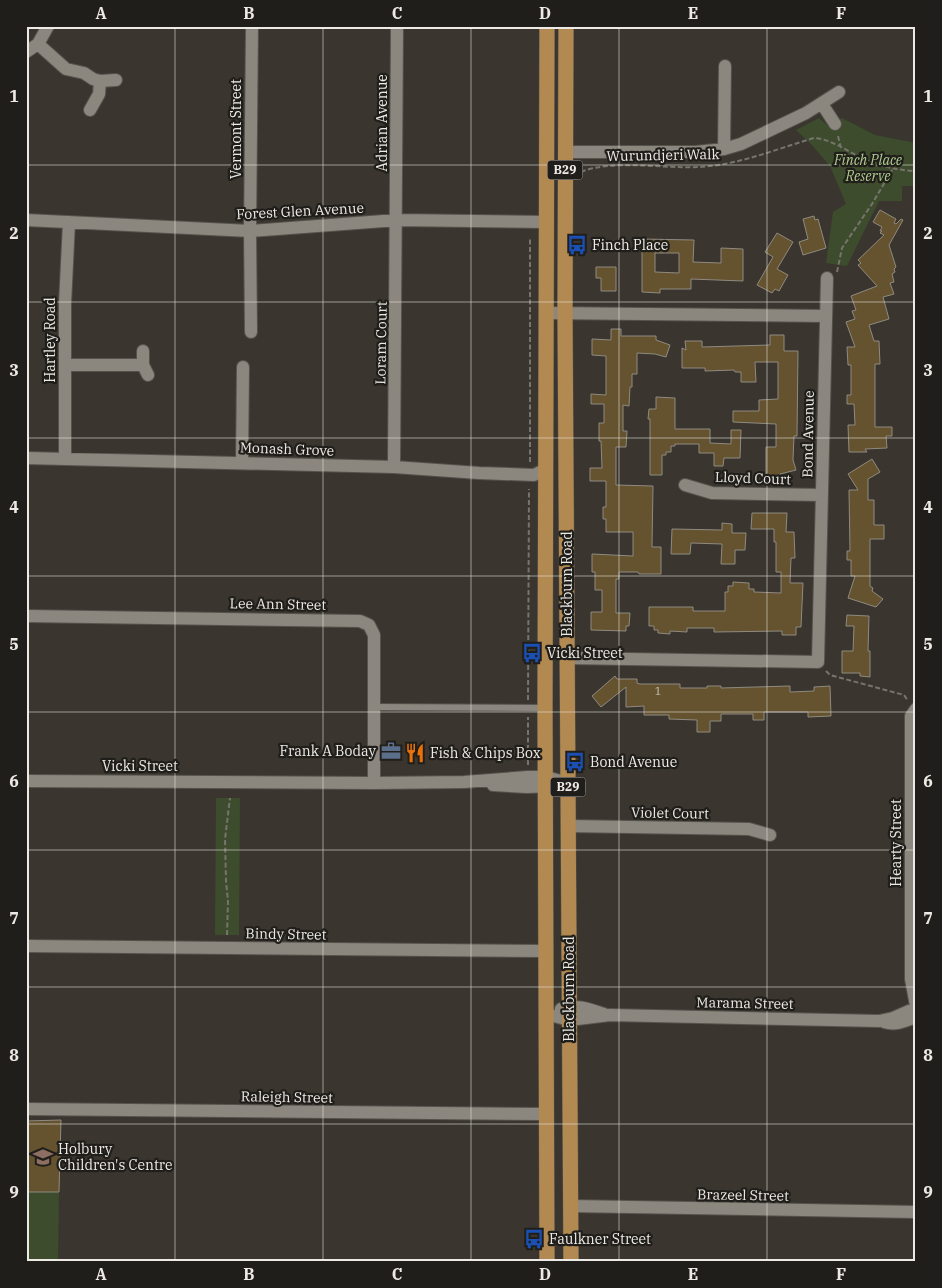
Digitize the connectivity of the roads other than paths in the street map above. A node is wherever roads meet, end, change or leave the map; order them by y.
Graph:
1 (48, 26) edge
2 (252, 26) edge
3 (397, 26) edge
4 (547, 26) edge
5 (566, 26) edge
6 (38, 44) junction
7 (26, 52) edge
8 (725, 66) dead end
9 (116, 80) dead end
10 (100, 81) junction
11 (839, 92) dead end
12 (822, 104) junction
13 (90, 110) dead end
14 (835, 124) dead end
15 (724, 149) junction
16 (565, 152) junction
17 (26, 220) edge
18 (397, 220) junction
19 (69, 222) junction
20 (546, 222) junction
21 (250, 231) junction
22 (826, 278) road end
23 (547, 313) junction
24 (565, 313) junction
25 (826, 316) junction
26 (251, 332) dead end
27 (143, 350) dead end
28 (65, 365) junction
29 (243, 367) dead end
30 (26, 458) edge
31 (65, 458) junction
32 (242, 463) junction
33 (394, 467) junction
34 (546, 470) junction
35 (685, 485) dead end
36 (822, 495) junction
37 (26, 616) edge
38 (567, 658) junction
39 (374, 707) junction
40 (545, 708) junction
41 (915, 709) edge
42 (26, 781) edge
43 (546, 782) junction
44 (374, 783) junction
45 (568, 783) junction
46 (568, 826) junction
47 (770, 835) dead end
48 (26, 946) edge
49 (546, 951) junction
50 (914, 1011) edge
51 (569, 1013) junction
52 (546, 1014) junction
53 (26, 1108) edge
54 (547, 1114) junction
55 (570, 1206) junction
56 (916, 1212) edge
57 (547, 1262) edge
58 (571, 1262) edge

1 - 6 street
2 - 21 street, Vermont Street
3 - 18 street, Adrian Avenue
4 - 20 main road, Blackburn Road / B29
5 - 16 main road, Blackburn Road / B29
6 - 7 street
6 - 10 street
8 - 15 street
9 - 10 street
10 - 13 street
11 - 12 street
12 - 14 street
12 - 15 street
15 - 16 street
16 - 24 main road, Blackburn Road / B29
17 - 19 street, Forest Glen Avenue
18 - 20 street, Forest Glen Avenue
18 - 21 street, Forest Glen Avenue
18 - 33 street, Loram Court
19 - 21 street, Forest Glen Avenue
19 - 28 street, Hartley Road
20 - 23 main road, Blackburn Road / B29
21 - 26 street, Vermont Street
22 - 25 street, Bond Avenue
23 - 24 street
23 - 34 main road, Blackburn Road / B29
24 - 25 street
24 - 38 main road, Blackburn Road / B29
25 - 36 street, Bond Avenue
27 - 28 street
28 - 31 street, Hartley Road
29 - 32 street
30 - 31 street, Monash Grove
31 - 32 street, Monash Grove
32 - 33 street, Monash Grove
33 - 34 street, Monash Grove
34 - 40 main road, Blackburn Road / B29
35 - 36 street, Lloyd Court
36 - 38 street, Bond Avenue
37 - 39 street, Lee Ann Street
38 - 45 main road, Blackburn Road / B29
39 - 40 lane
39 - 44 street, Lee Ann Street
40 - 43 main road, Blackburn Road / B29
41 - 50 street, Hearty Street
42 - 44 street, Vicki Street
43 - 44 street, Vicki Street
43 - 45 street, Vicki Street
43 - 49 main road, Blackburn Road / B29
45 - 46 main road, Blackburn Road / B29
46 - 47 street, Violet Court
46 - 51 main road, Blackburn Road / B29
48 - 49 street, Bindy Street
49 - 52 main road, Blackburn Road / B29
50 - 51 street, Marama Street
51 - 52 street
51 - 55 main road, Blackburn Road / B29
52 - 54 main road, Blackburn Road / B29
53 - 54 street, Raleigh Street
54 - 57 main road, Blackburn Road / B29
55 - 56 street, Brazeel Street
55 - 58 main road, Blackburn Road / B29

